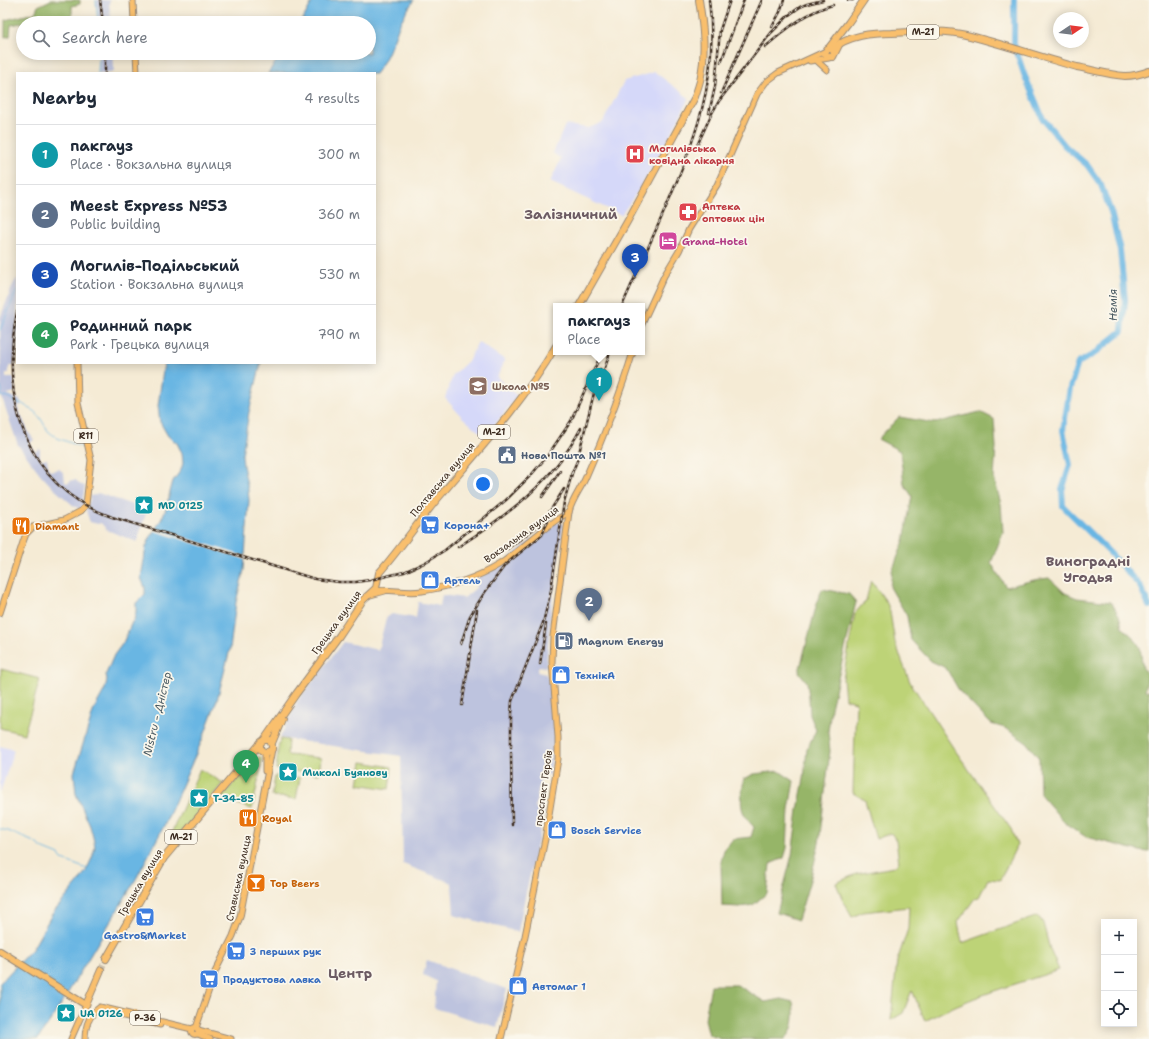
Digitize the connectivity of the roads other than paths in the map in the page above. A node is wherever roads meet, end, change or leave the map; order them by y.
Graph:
1 (133, 0) edge
2 (699, 0) edge
3 (864, 0) edge
4 (134, 16) edge
5 (848, 23) junction
6 (857, 36) junction
7 (833, 49) junction
8 (136, 60) edge
9 (816, 60) junction
10 (806, 62) junction
11 (827, 70) dead end
12 (1149, 71) edge
13 (137, 72) edge
14 (581, 303) edge
15 (645, 313) edge
16 (553, 351) edge
17 (632, 355) edge
18 (76, 364) edge
19 (569, 512) junction
20 (375, 587) junction
21 (388, 590) junction
22 (367, 596) junction
23 (0, 613) edge
24 (286, 708) junction
25 (264, 740) junction
26 (260, 745) junction
27 (272, 746) junction
28 (265, 752) junction
29 (250, 758) junction
30 (0, 951) edge
31 (106, 959) tunnel mouth
32 (101, 970) tunnel mouth
33 (86, 1006) junction
34 (194, 1032) edge
35 (71, 1039) edge
36 (85, 1039) edge
37 (210, 1039) edge
38 (231, 1039) edge
39 (501, 1039) edge

1 - 4 main road
2 - 14 highway
3 - 5 highway
5 - 6 highway
5 - 7 highway
6 - 7 highway, М-21
6 - 12 highway, М-21
7 - 9 main road
7 - 10 main road
8 - 13 main road
9 - 10 main road
9 - 11 main road
10 - 15 main road
16 - 20 highway, Полтавська вулиця / М-21
17 - 19 main road, Вокзальна вулиця
18 - 23 main road, R11
19 - 21 main road, Вокзальна вулиця
19 - 39 main road, проспект Героїв
20 - 21 main road
20 - 21 main road, Вокзальна вулиця
20 - 22 highway, Грецька вулиця / М-21
21 - 22 main road, Вокзальна вулиця
22 - 24 highway, Грецька вулиця / М-21
24 - 25 highway, Грецька вулиця / М-21
24 - 27 highway, Грецька вулиця / М-21
25 - 26 highway, М-21
25 - 27 highway
26 - 28 highway
26 - 29 highway, Грецька вулиця / М-21
27 - 28 highway, М-21
27 - 34 main road, Стависька вулиця
28 - 29 highway, Грецька вулиця / М-21
28 - 34 main road, Стависька вулиця
29 - 31 highway, Грецька вулиця / М-21
30 - 33 highway
32 - 33 highway
33 - 35 main road
34 - 36 main road, Р-36
34 - 37 main road, Р-36
34 - 38 main road, Р-36

